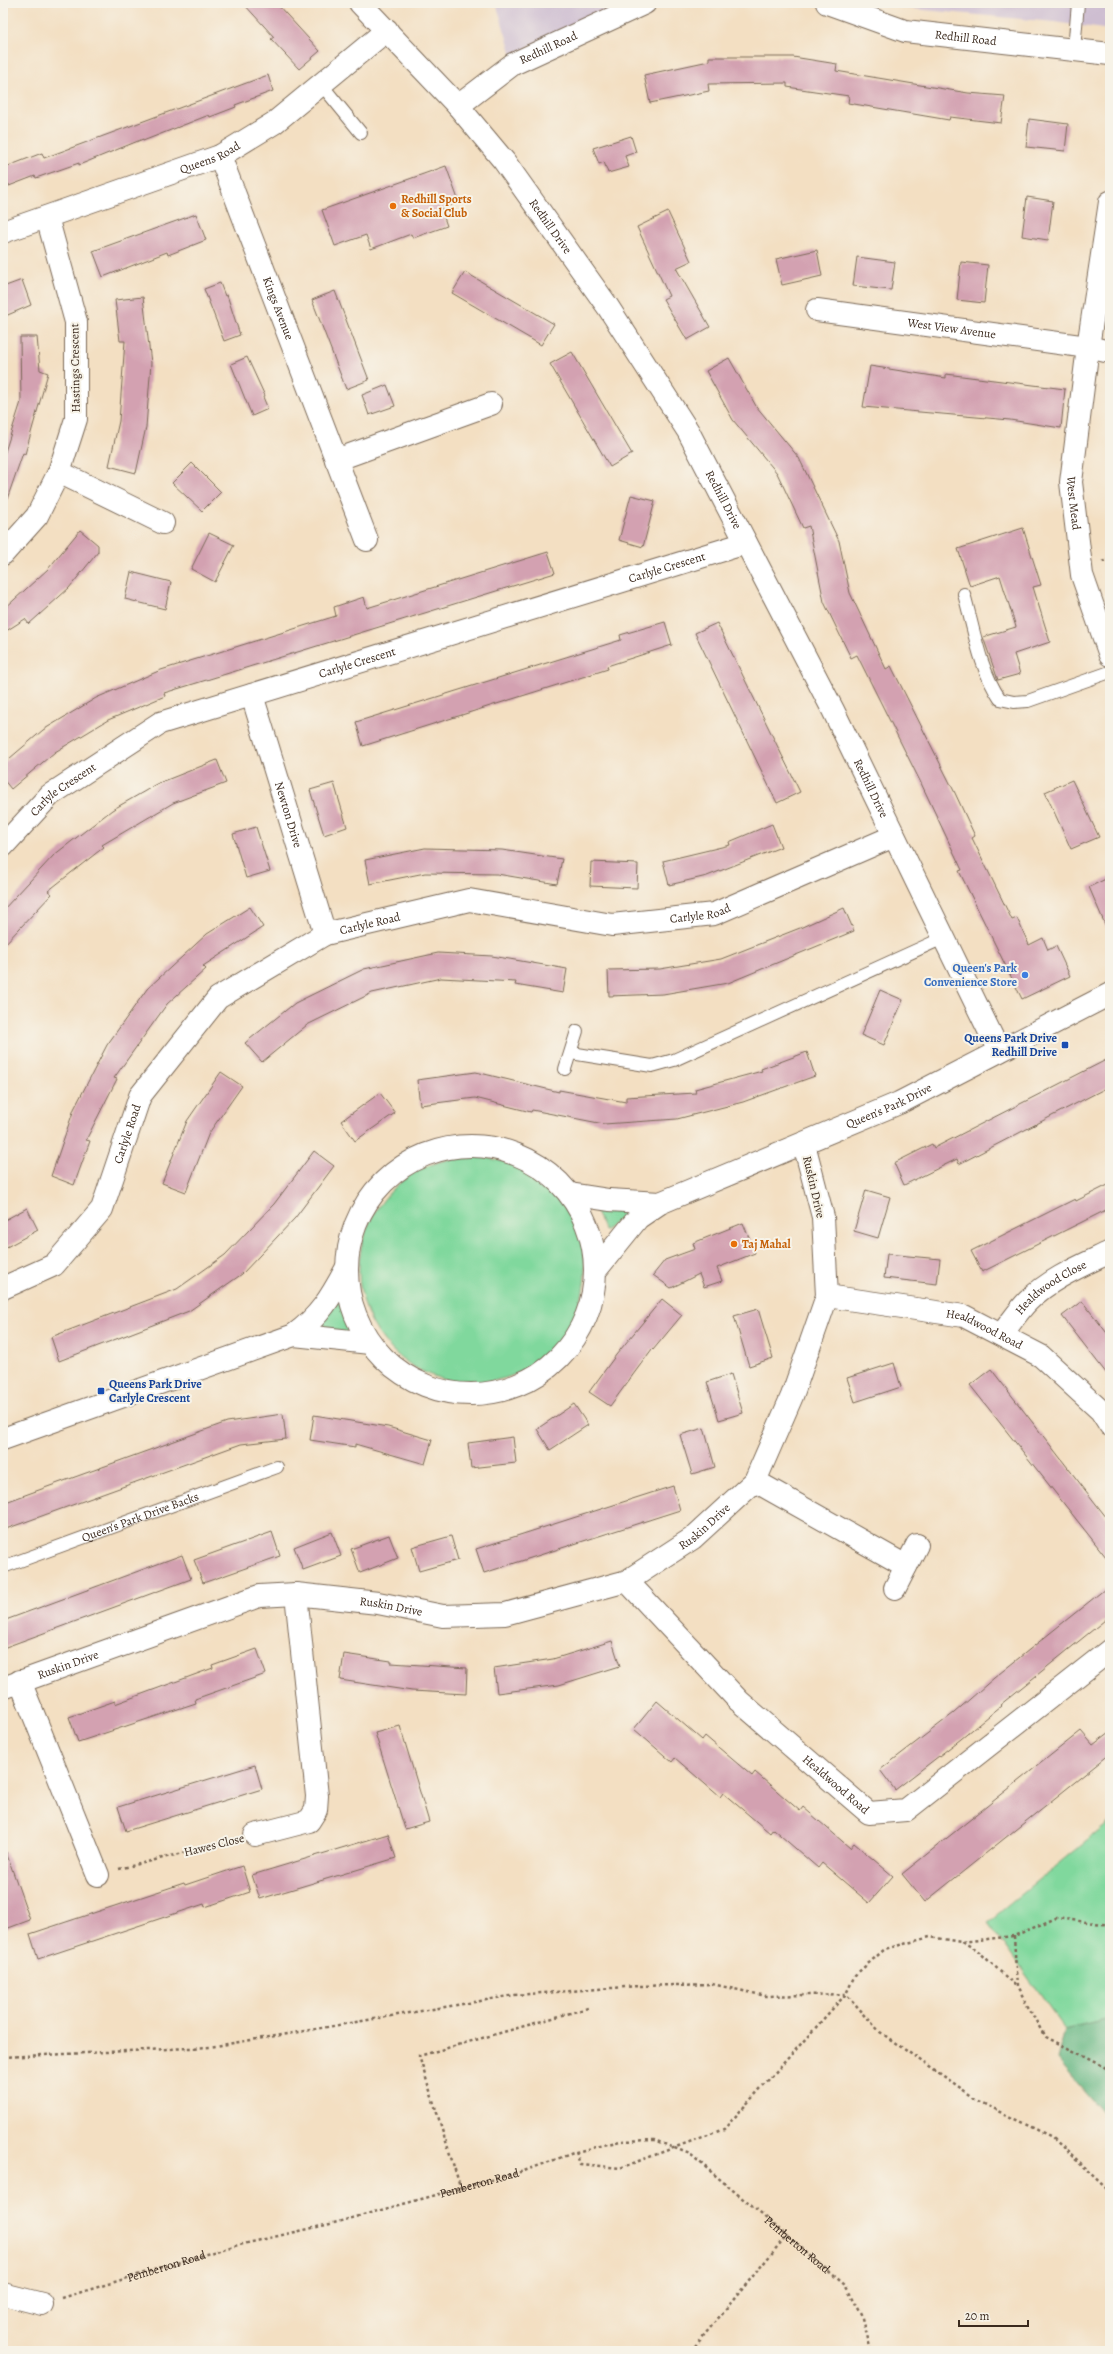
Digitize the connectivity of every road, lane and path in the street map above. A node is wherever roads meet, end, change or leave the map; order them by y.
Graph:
1 (360, 3) edge
2 (645, 3) edge
3 (827, 3) edge
4 (1078, 3) edge
5 (387, 30) junction
6 (1074, 50) junction
7 (1110, 54) edge
8 (321, 84) junction
9 (458, 106) junction
10 (361, 133) dead end
11 (220, 156) junction
12 (1110, 202) edge
13 (47, 217) junction
14 (3, 232) edge
15 (817, 310) dead end
16 (1088, 347) junction
17 (1110, 352) edge
18 (491, 404) dead end
19 (336, 460) junction
20 (58, 472) junction
21 (163, 524) dead end
22 (366, 540) dead end
23 (746, 543) junction
24 (3, 554) edge
25 (964, 594) dead end
26 (1110, 655) edge
27 (1110, 672) edge
28 (252, 695) junction
29 (894, 836) junction
30 (3, 846) edge
31 (325, 934) junction
32 (943, 938) junction
33 (1110, 994) edge
34 (577, 1031) dead end
35 (571, 1052) junction
36 (999, 1052) junction
37 (565, 1069) dead end
38 (804, 1144) junction
39 (570, 1194) junction
40 (660, 1203) junction
41 (1110, 1252) edge
42 (346, 1269) junction
43 (596, 1270) junction
44 (3, 1288) edge
45 (827, 1296) junction
46 (294, 1335) junction
47 (1001, 1335) junction
48 (370, 1343) junction
49 (1110, 1425) edge
50 (3, 1439) edge
51 (277, 1468) dead end
52 (755, 1481) junction
53 (917, 1545) dead end
54 (906, 1566) junction
55 (3, 1567) edge
56 (627, 1581) junction
57 (895, 1588) dead end
58 (296, 1594) junction
59 (1110, 1650) edge
60 (11, 1684) edge
61 (255, 1835) joint
62 (98, 1875) joint
63 (1110, 1925) edge
64 (1014, 1936) junction
65 (961, 1942) junction
66 (1017, 1987) junction
67 (846, 1994) junction
68 (588, 2008) dead end
69 (3, 2057) edge
70 (1110, 2070) edge
71 (675, 2147) junction
72 (576, 2152) junction
73 (461, 2189) junction
74 (1110, 2191) edge
75 (787, 2235) junction
76 (3, 2294) edge
77 (42, 2304) joint
78 (1110, 2346) edge
79 (690, 2351) edge
80 (871, 2351) edge
81 (1105, 2351) edge

1 - 5 street, Redhill Drive
2 - 9 street, Redhill Road
3 - 6 street, Redhill Road
4 - 6 lane
5 - 8 street, Queens Road
5 - 9 street, Redhill Drive
6 - 7 street, Redhill Road
8 - 10 lane
8 - 11 street, Queens Road
9 - 23 street, Redhill Drive
11 - 13 street, Queens Road
11 - 19 street, Kings Avenue
12 - 16 street, West Mead
13 - 14 street, Queens Road
13 - 20 street, Hastings Crescent
15 - 16 street, West View Avenue
16 - 17 street
16 - 26 street, West Mead
18 - 19 street
19 - 22 street, Kings Avenue
20 - 21 street
20 - 24 street, Hastings Crescent
23 - 28 street, Carlyle Crescent
23 - 29 street, Redhill Drive
25 - 27 lane
28 - 30 street, Carlyle Crescent
28 - 31 street, Newton Drive
29 - 31 street, Carlyle Road
29 - 32 street, Redhill Drive
31 - 44 street, Carlyle Road
32 - 35 lane
32 - 36 street, Redhill Drive
33 - 36 street, Queen's Park Drive
34 - 35 lane
35 - 37 lane
36 - 38 street, Queen's Park Drive
38 - 40 street, Queen's Park Drive
38 - 45 street, Ruskin Drive
39 - 40 street, Queen's Park Drive
39 - 42 street
39 - 43 street
40 - 43 street, Queen's Park Drive
41 - 47 street, Healdwood Close
42 - 46 street
42 - 48 street
43 - 48 street
45 - 47 street, Healdwood Road
45 - 52 street, Ruskin Drive
46 - 48 street
46 - 50 street
47 - 49 street, Healdwood Road
51 - 55 lane, Queen's Park Drive Backs
52 - 54 street
52 - 56 street, Ruskin Drive
53 - 54 street
54 - 57 street
56 - 58 street, Ruskin Drive
56 - 59 street, Healdwood Road
58 - 60 street, Ruskin Drive
58 - 61 street, Hawes Close
60 - 62 street
61 - 62 path, Hawes Close
63 - 64 path
64 - 65 path
64 - 66 path
65 - 66 path
65 - 67 path
66 - 70 path
67 - 69 path
67 - 71 path
67 - 74 path
68 - 73 path
71 - 72 path, Pemberton Road
71 - 72 path
71 - 75 path, Pemberton Road
72 - 73 path, Pemberton Road
73 - 77 path, Pemberton Road
75 - 79 path
75 - 80 path, Pemberton Road
76 - 77 street
78 - 81 path

